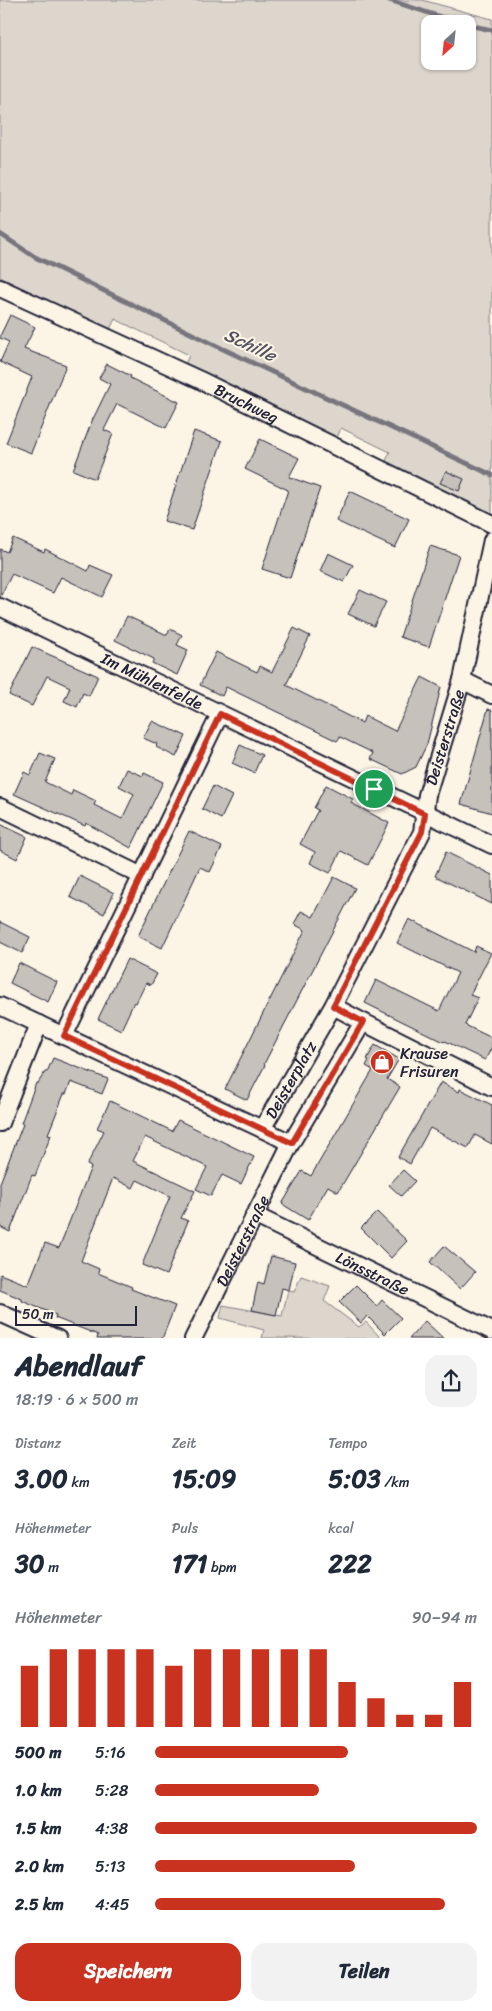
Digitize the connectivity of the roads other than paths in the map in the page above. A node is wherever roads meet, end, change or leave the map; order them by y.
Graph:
1 (0, 288) edge
2 (492, 524) edge
3 (492, 540) edge
4 (0, 607) edge
5 (462, 680) junction
6 (492, 694) edge
7 (220, 714) junction
8 (0, 807) edge
9 (425, 814) junction
10 (492, 845) edge
11 (142, 876) junction
12 (0, 1006) edge
13 (333, 1006) junction
14 (363, 1022) junction
15 (39, 1024) junction
16 (64, 1036) junction
17 (492, 1087) edge
18 (0, 1123) edge
19 (262, 1129) junction
20 (292, 1143) junction
21 (254, 1215) junction
22 (0, 1313) edge
23 (492, 1331) edge
24 (58, 1338) edge
25 (194, 1338) edge

1 - 2 street, Bruchweg
3 - 5 street, Deisterstraße
4 - 7 street, Im Mühlenfelde
5 - 6 street
5 - 9 street, Deisterstraße
7 - 9 street, Im Mühlenfelde
7 - 11 street
8 - 11 street
9 - 10 street, Im Mühlenfelde
9 - 13 street, Deisterstraße
11 - 16 street
12 - 15 street
13 - 14 street
13 - 19 street, Deisterplatz
14 - 17 street
14 - 20 street, Deisterplatz
15 - 16 street
15 - 18 street
16 - 19 street
19 - 20 street, Deisterplatz
20 - 21 street, Deisterstraße
21 - 23 street, Lönsstraße
21 - 25 street, Deisterstraße
22 - 24 street

